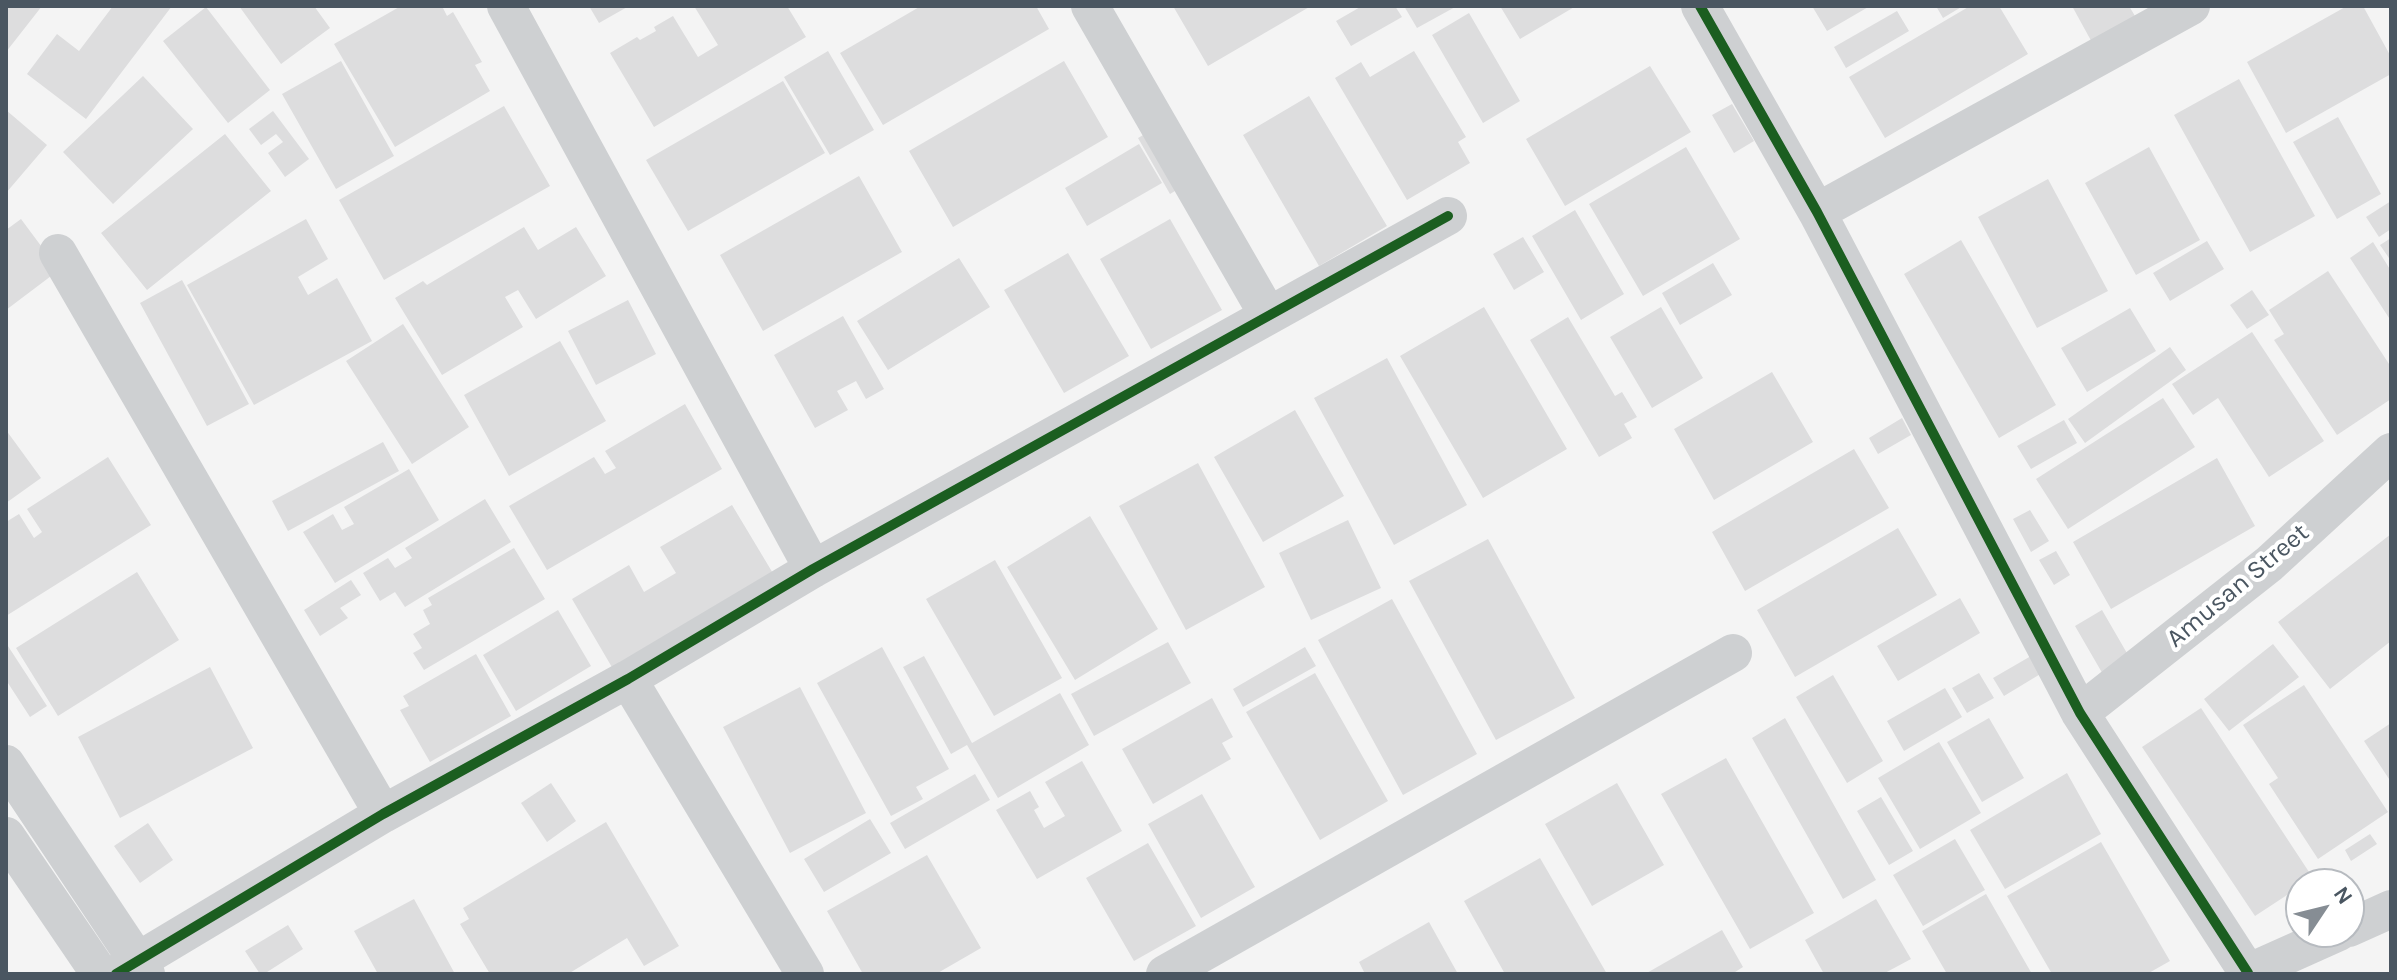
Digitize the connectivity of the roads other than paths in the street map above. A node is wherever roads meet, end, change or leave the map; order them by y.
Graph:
1 (506, 6) edge
2 (1090, 6) edge
3 (1700, 6) edge
4 (2191, 6) edge
5 (1817, 212) junction
6 (1448, 216) dead end
7 (58, 253) dead end
8 (1268, 315) junction
9 (2391, 452) edge
10 (813, 569) junction
11 (1733, 653) dead end
12 (628, 679) junction
13 (2080, 713) junction
14 (6, 764) edge
15 (383, 814) junction
16 (6, 836) edge
17 (2391, 909) edge
18 (2365, 921) edge
19 (2303, 948) edge
20 (133, 970) edge
21 (2246, 973) edge
22 (100, 974) edge
23 (805, 974) edge
24 (1165, 974) edge

1 - 10 street
2 - 8 street
3 - 5 street
4 - 5 street
5 - 13 street
6 - 8 street
7 - 15 street
8 - 10 street
9 - 13 street, Amusan Street
10 - 12 street
11 - 24 street
12 - 15 street
12 - 23 street
13 - 21 street
14 - 20 street
15 - 20 street
16 - 22 street
17 - 18 street
19 - 21 street

